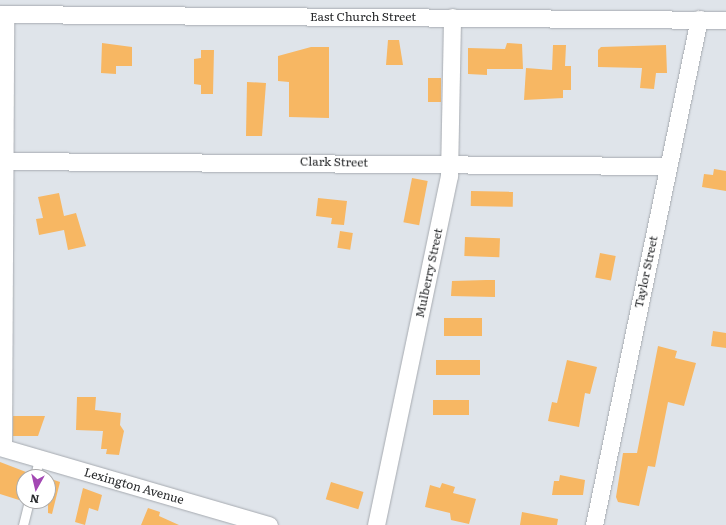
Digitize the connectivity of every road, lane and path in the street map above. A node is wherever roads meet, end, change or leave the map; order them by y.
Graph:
1 (3, 14) edge
2 (452, 17) junction
3 (699, 19) junction
4 (726, 20) edge
5 (2, 161) edge
6 (451, 164) junction
7 (668, 166) junction
8 (1, 447) edge
9 (39, 458) junction
10 (37, 469) edge
11 (27, 509) edge
12 (23, 525) edge
13 (269, 525) edge
14 (376, 525) edge
15 (594, 525) edge

1 - 2 street, East Church Street
1 - 5 street
2 - 3 street, East Church Street
2 - 6 street, Mulberry Street
3 - 4 street, East Church Street
3 - 7 street, Taylor Street
5 - 6 street, Clark Street
5 - 8 street
6 - 7 street, Clark Street
6 - 14 street, Mulberry Street
7 - 15 street, Taylor Street
8 - 9 street, Lexington Avenue
9 - 10 lane
9 - 13 street, Lexington Avenue
11 - 12 lane

